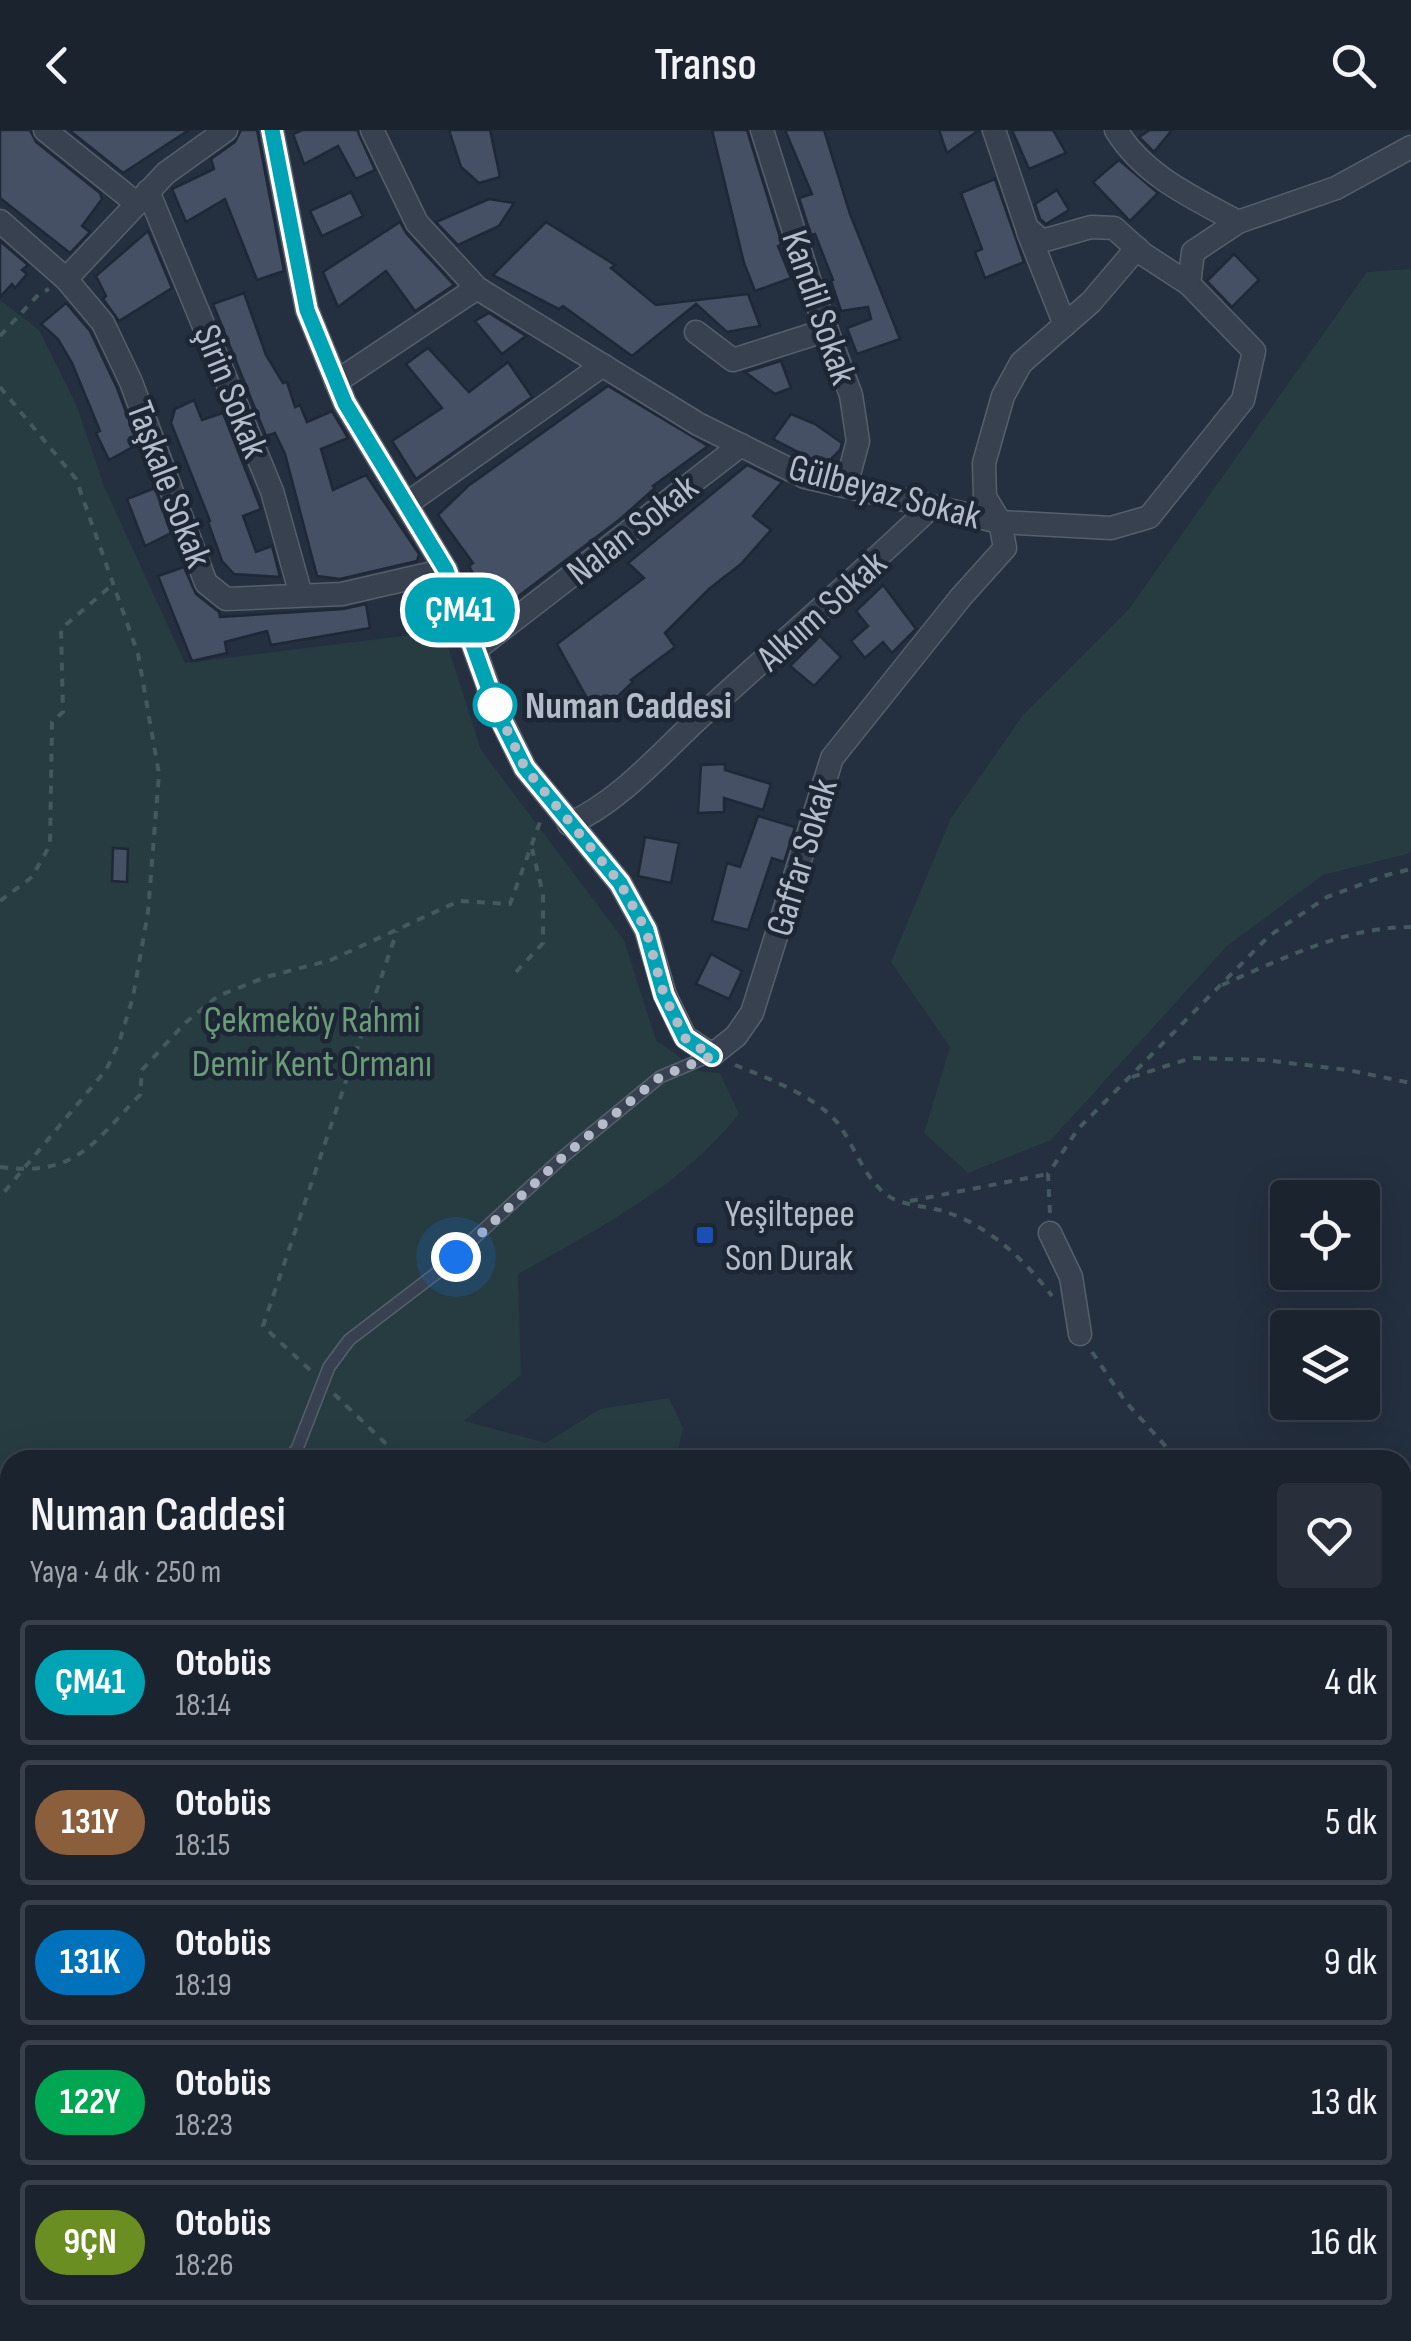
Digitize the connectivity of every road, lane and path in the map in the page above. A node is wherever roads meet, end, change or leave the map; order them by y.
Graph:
1 (45, 130) edge
2 (226, 130) edge
3 (272, 130) edge
4 (372, 130) edge
5 (762, 130) edge
6 (994, 130) edge
7 (1116, 130) edge
8 (1411, 147) edge
9 (142, 197) junction
10 (0, 220) edge
11 (1238, 222) junction
12 (1027, 228) junction
13 (1137, 248) junction
14 (66, 279) junction
15 (1189, 284) junction
16 (478, 288) junction
17 (1065, 325) junction
18 (827, 330) junction
19 (696, 332) dead end
20 (0, 336) edge
21 (602, 365) junction
22 (336, 382) junction
23 (0, 387) edge
24 (741, 445) junction
25 (846, 486) junction
26 (408, 503) junction
27 (932, 506) junction
28 (1000, 522) junction
29 (446, 570) junction
30 (113, 584) junction
31 (302, 595) junction
32 (475, 650) junction
33 (549, 799) junction
34 (569, 824) junction
35 (531, 846) junction
36 (1411, 870) edge
37 (0, 901) edge
38 (1411, 927) edge
39 (397, 930) junction
40 (516, 972) dead end
41 (1217, 987) junction
42 (712, 1056) junction
43 (1128, 1078) junction
44 (1411, 1083) edge
45 (0, 1167) edge
46 (23, 1170) junction
47 (1048, 1174) junction
48 (0, 1197) edge
49 (907, 1201) junction
50 (1050, 1233) joint
51 (1080, 1334) junction
52 (323, 1383) junction
53 (297, 1450) edge
54 (393, 1450) edge
55 (1169, 1450) edge

1 - 9 street
2 - 9 street
3 - 22 street
4 - 16 street, Gülbeyaz Sokak
5 - 18 street, Kandil Sokak
6 - 12 street
7 - 11 street
8 - 11 street
9 - 14 street
9 - 31 street, Şirin Sokak
10 - 14 street, Taşkale Sokak
11 - 15 street
12 - 13 street
12 - 17 street
13 - 15 street
13 - 17 street
14 - 20 path
14 - 31 street, Taşkale Sokak
15 - 28 street, Gülbeyaz Sokak
16 - 21 street, Gülbeyaz Sokak
16 - 22 street
17 - 28 street
18 - 19 street
18 - 25 street, Kandil Sokak
21 - 24 street, Gülbeyaz Sokak
21 - 26 street
22 - 26 street
23 - 30 path
24 - 25 street, Gülbeyaz Sokak
24 - 32 street, Nalan Sokak
25 - 27 street, Gülbeyaz Sokak
26 - 29 street
27 - 28 street, Gülbeyaz Sokak
27 - 34 street, Alkıım Sokak
28 - 42 street, Gaffar Sokak
29 - 31 street, Taşkale Sokak
29 - 32 street
30 - 37 path
30 - 46 path
32 - 33 street
33 - 34 street
33 - 35 path
34 - 42 street
35 - 39 path
35 - 40 path
36 - 41 path
38 - 41 path
39 - 46 path
39 - 52 path
41 - 43 path
42 - 49 path
42 - 52 lane
43 - 44 path
43 - 47 path
45 - 46 path
46 - 48 path
47 - 49 path
47 - 50 path
49 - 51 path
50 - 51 street
51 - 55 path
52 - 53 lane
52 - 54 path

